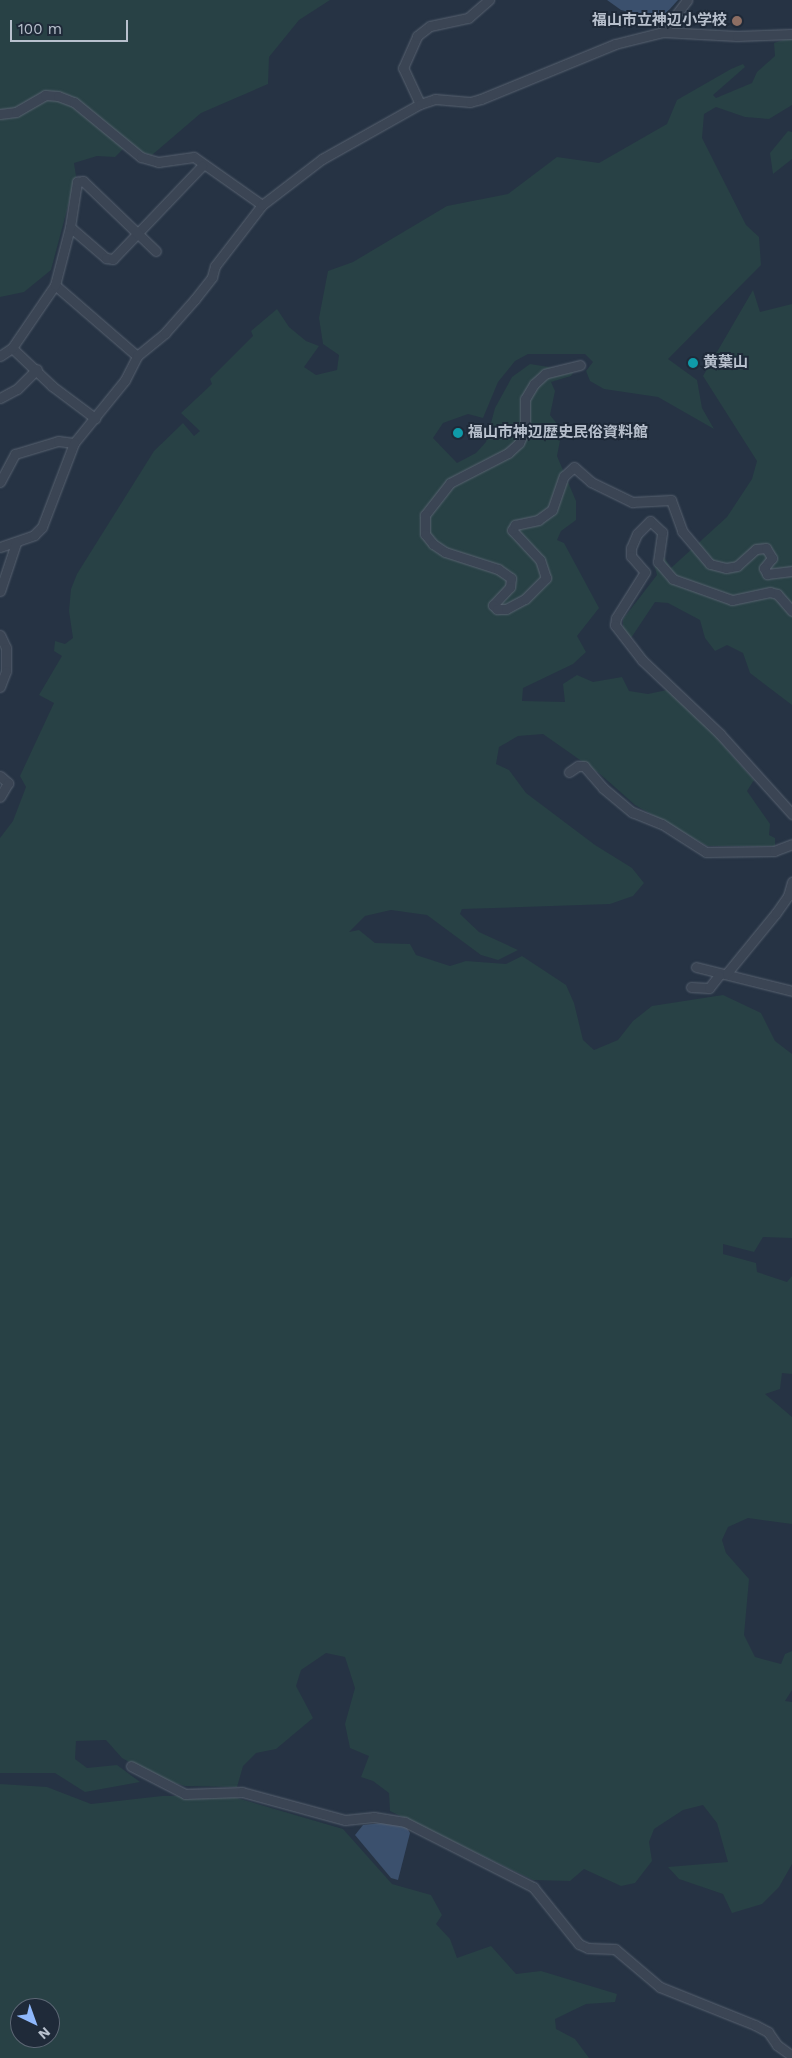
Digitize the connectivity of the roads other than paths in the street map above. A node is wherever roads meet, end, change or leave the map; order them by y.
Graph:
1 (489, 0) edge
2 (687, 0) edge
3 (663, 32) junction
4 (792, 34) edge
5 (420, 104) junction
6 (0, 114) edge
7 (202, 166) junction
8 (262, 205) junction
9 (70, 227) junction
10 (138, 234) junction
11 (156, 251) dead end
12 (54, 285) junction
13 (12, 348) junction
14 (0, 356) edge
15 (137, 356) junction
16 (580, 364) dead end
17 (37, 369) junction
18 (0, 398) edge
19 (95, 418) junction
20 (74, 443) junction
21 (0, 482) edge
22 (16, 543) junction
23 (0, 547) edge
24 (792, 571) edge
25 (0, 591) edge
26 (792, 611) edge
27 (0, 635) edge
28 (0, 687) edge
29 (570, 772) dead end
30 (0, 776) edge
31 (0, 797) edge
32 (792, 814) edge
33 (792, 844) edge
34 (792, 882) edge
35 (696, 967) dead end
36 (723, 974) junction
37 (692, 987) dead end
38 (792, 991) edge
39 (131, 1766) dead end
40 (792, 2056) edge

1 - 5 street
2 - 3 street
3 - 4 street
3 - 5 street
5 - 8 street
6 - 7 street
7 - 8 street
7 - 10 street
8 - 15 street
9 - 10 street
9 - 10 street
9 - 12 street
10 - 11 street
12 - 13 street
12 - 15 street
13 - 14 street
13 - 17 street
15 - 19 street
16 - 24 street
17 - 18 street
17 - 19 street
19 - 20 street
20 - 21 street
20 - 22 street
22 - 23 street
22 - 25 street
26 - 32 street
27 - 28 street
29 - 33 street
30 - 31 street
34 - 36 street
35 - 36 street
36 - 37 street
36 - 38 street
39 - 40 street

